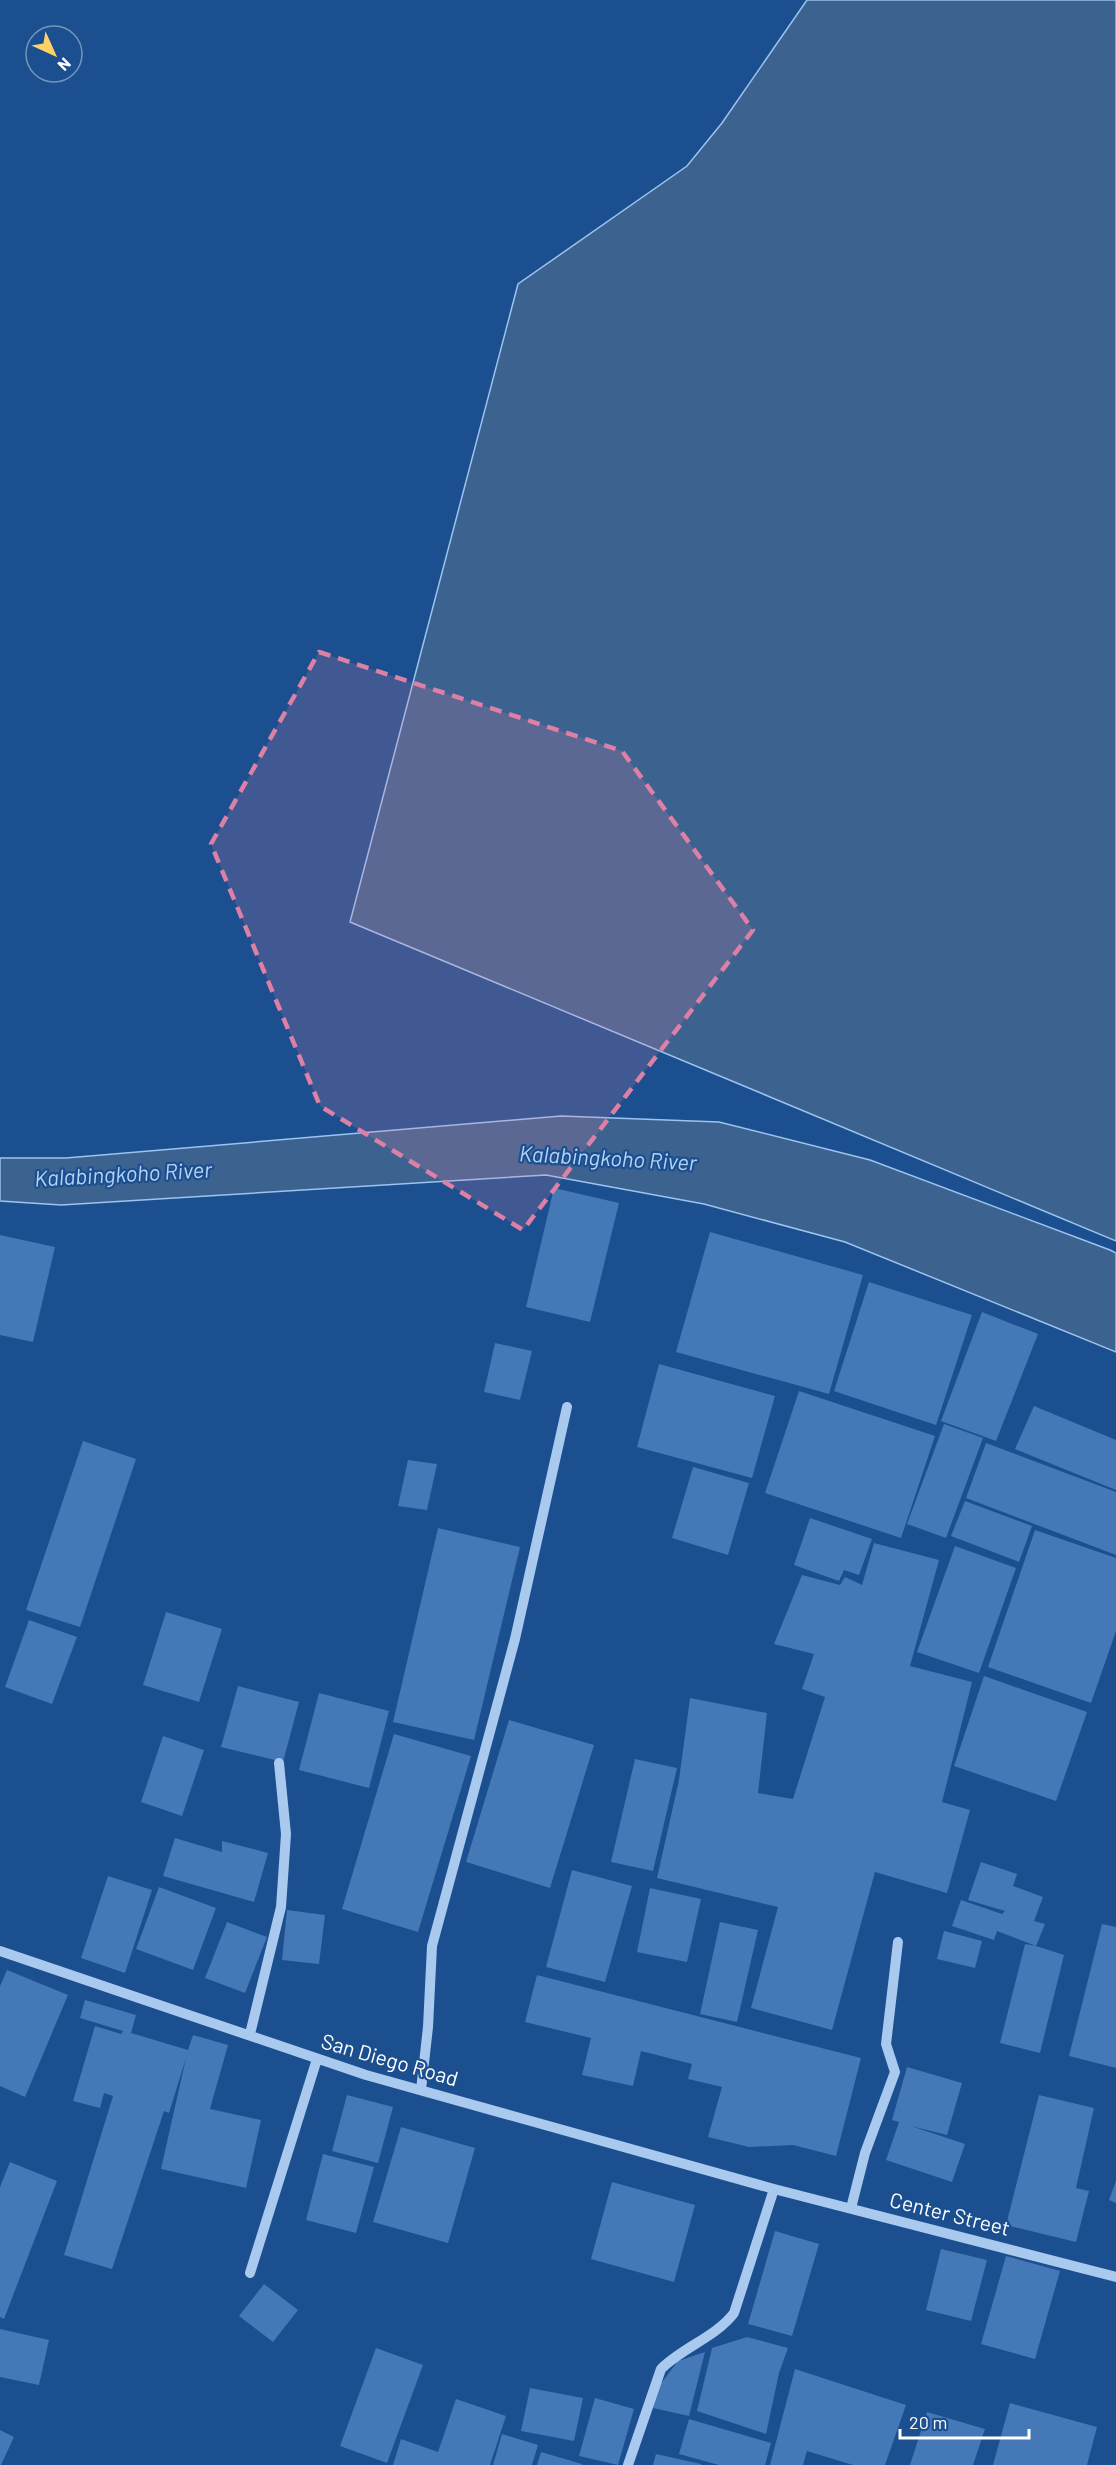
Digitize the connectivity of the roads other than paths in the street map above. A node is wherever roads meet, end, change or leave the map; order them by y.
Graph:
1 (567, 1407) dead end
2 (279, 1763) dead end
3 (898, 1942) dead end
4 (0, 1951) edge
5 (250, 2034) junction
6 (317, 2059) junction
7 (420, 2090) junction
8 (774, 2188) junction
9 (851, 2208) junction
10 (249, 2273) dead end
11 (1116, 2277) edge
12 (628, 2465) edge

1 - 7 street
2 - 5 street
3 - 9 street
4 - 5 street, San Diego Road
5 - 6 street, San Diego Road
6 - 7 street, San Diego Road
6 - 10 street
7 - 8 street, San Diego Road
8 - 9 street, Center Street
8 - 12 street
9 - 11 street, Center Street

